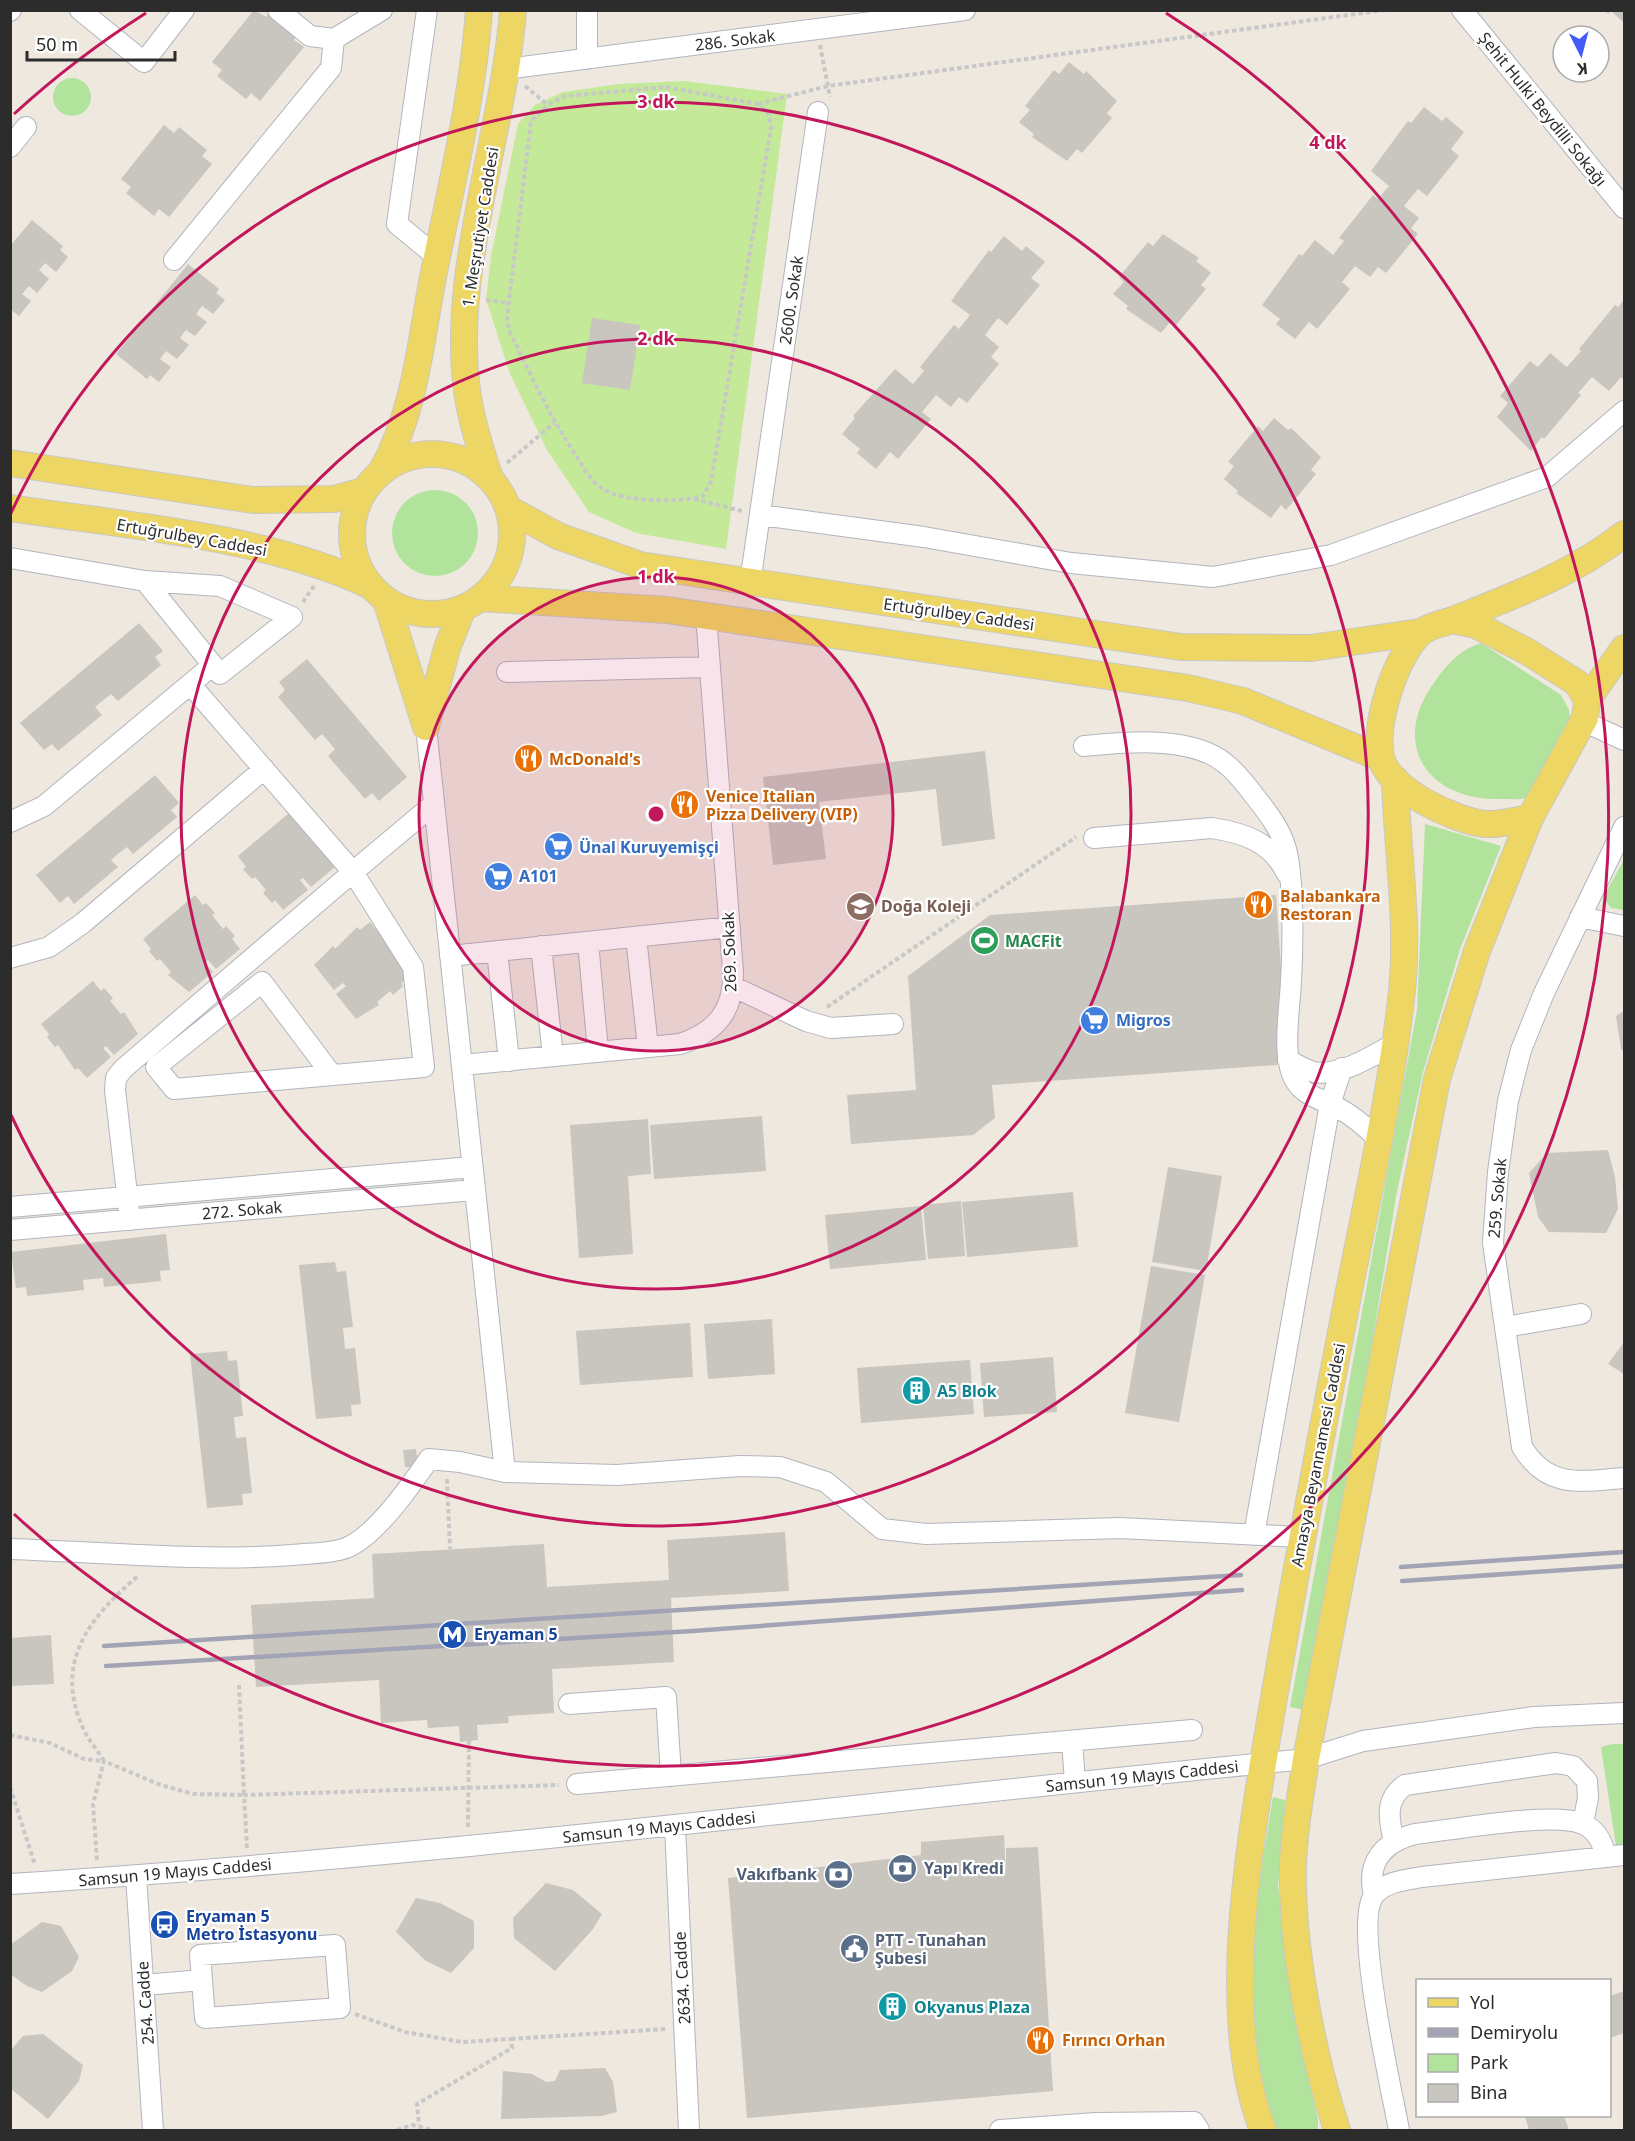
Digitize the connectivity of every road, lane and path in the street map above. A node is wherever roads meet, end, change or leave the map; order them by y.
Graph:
1 (80, 10) edge
2 (184, 10) edge
3 (278, 10) edge
4 (382, 10) edge
5 (427, 10) edge
6 (479, 10) edge
7 (513, 10) edge
8 (586, 10) edge
9 (965, 10) edge
10 (1385, 10) edge
11 (1462, 10) edge
12 (816, 29) junction
13 (334, 39) junction
14 (587, 59) junction
15 (506, 69) junction
16 (828, 86) junction
17 (758, 104) junction
18 (818, 112) joint
19 (26, 127) dead end
20 (10, 147) edge
21 (1624, 208) edge
22 (436, 257) junction
23 (174, 260) dead end
24 (1624, 411) edge
25 (554, 423) junction
26 (10, 463) edge
27 (382, 470) junction
28 (490, 478) junction
29 (363, 491) junction
30 (694, 499) junction
31 (10, 508) edge
32 (509, 509) junction
33 (760, 515) junction
34 (1624, 534) edge
35 (10, 558) edge
36 (328, 567) junction
37 (145, 581) junction
38 (750, 583) junction
39 (377, 592) junction
40 (472, 603) junction
41 (706, 615) junction
42 (292, 617) junction
43 (1453, 620) junction
44 (1420, 632) junction
45 (1624, 648) edge
46 (213, 665) junction
47 (710, 667) junction
48 (507, 672) dead end
49 (190, 684) junction
50 (1585, 711) junction
51 (426, 727) junction
52 (1624, 740) edge
53 (1084, 746) dead end
54 (1381, 758) junction
55 (264, 769) junction
56 (1395, 778) junction
57 (434, 804) junction
58 (1530, 818) junction
59 (10, 822) edge
60 (1624, 827) edge
61 (1088, 836) joint
62 (353, 872) junction
63 (1289, 879) junction
64 (1580, 917) junction
65 (1624, 926) edge
66 (730, 927) junction
67 (636, 937) junction
68 (588, 942) junction
69 (541, 946) junction
70 (497, 951) junction
71 (450, 956) junction
72 (10, 958) edge
73 (734, 987) junction
74 (806, 1021) junction
75 (893, 1024) dead end
76 (1394, 1044) junction
77 (648, 1047) junction
78 (598, 1052) junction
79 (553, 1056) junction
80 (1288, 1059) junction
81 (509, 1061) junction
82 (462, 1065) junction
83 (1342, 1068) junction
84 (332, 1075) junction
85 (1330, 1104) junction
86 (1379, 1140) junction
87 (472, 1167) junction
88 (474, 1190) junction
89 (128, 1197) junction
90 (10, 1207) edge
91 (130, 1220) junction
92 (10, 1230) edge
93 (1581, 1314) dead end
94 (1505, 1327) junction
95 (446, 1461) junction
96 (505, 1472) junction
97 (1624, 1478) edge
98 (1254, 1534) junction
99 (1301, 1537) junction
100 (10, 1549) edge
101 (450, 1550) dead end
102 (163, 1555) junction
103 (240, 1684) dead end
104 (568, 1704) dead end
105 (1624, 1713) edge
106 (1192, 1730) dead end
107 (10, 1735) edge
108 (469, 1741) dead end
109 (1072, 1741) junction
110 (1306, 1759) junction
111 (104, 1761) junction
112 (1263, 1764) junction
113 (671, 1776) junction
114 (1075, 1782) junction
115 (578, 1784) joint
116 (10, 1787) edge
117 (468, 1788) junction
118 (244, 1795) junction
119 (1582, 1823) junction
120 (675, 1826) junction
121 (1394, 1842) junction
122 (468, 1845) junction
123 (1615, 1856) edge
124 (247, 1866) junction
125 (136, 1876) junction
126 (99, 1879) junction
127 (40, 1882) junction
128 (10, 1884) edge
129 (1374, 1895) junction
130 (202, 1980) junction
131 (144, 1984) junction
132 (340, 2008) junction
133 (684, 2028) junction
134 (511, 2039) junction
135 (418, 2125) junction
136 (153, 2130) edge
137 (397, 2130) edge
138 (432, 2130) edge
139 (689, 2130) edge
140 (1000, 2130) edge
141 (1199, 2130) edge
142 (1263, 2130) edge
143 (1336, 2130) edge
144 (1399, 2130) edge

1 - 2 street
3 - 13 street
4 - 13 street
5 - 22 street
6 - 22 main road, 1. Meşrutiyet Caddesi
7 - 15 main road, 1. Meşrutiyet Caddesi
8 - 14 street
9 - 12 street, 286. Sokak
10 - 16 path
11 - 21 street, Şehit Hulki Beydilli Sokağı
12 - 14 street, 286. Sokak
12 - 16 path
13 - 23 street
14 - 15 street, 286. Sokak
15 - 28 main road, 1. Meşrutiyet Caddesi
16 - 17 path
16 - 18 path
17 - 25 path
17 - 30 path
18 - 33 street, 2600. Sokak
19 - 20 street
22 - 27 main road, 1. Meşrutiyet Caddesi
24 - 33 street
25 - 28 path
25 - 30 path
26 - 29 main road
27 - 28 main road
27 - 29 main road
28 - 32 main road
29 - 39 main road
30 - 33 path
31 - 36 main road, Ertuğrulbey Caddesi
32 - 38 main road, Ertuğrulbey Caddesi
32 - 40 main road
33 - 38 street, 2600. Sokak
34 - 43 main road
35 - 37 street
36 - 39 main road, Ertuğrulbey Caddesi
36 - 42 path
37 - 42 street
37 - 46 street
38 - 44 main road, Ertuğrulbey Caddesi
39 - 40 main road
39 - 51 main road
40 - 41 main road
40 - 51 main road
41 - 47 street, 269. Sokak
41 - 54 main road
42 - 46 street
43 - 44 main road
43 - 50 main road
44 - 54 main road
45 - 50 main road
46 - 49 street
47 - 48 street
47 - 66 street, 269. Sokak
49 - 55 street
49 - 59 street
50 - 52 street
50 - 58 main road
51 - 57 street
53 - 63 street
54 - 56 main road
55 - 62 street
55 - 72 street
56 - 58 main road
56 - 76 main road, Amasya Beyannamesi Caddesi
57 - 62 street
57 - 71 street
58 - 110 main road
60 - 64 street, 259. Sokak
61 - 63 street
61 - 74 path
62 - 84 street
62 - 89 street
63 - 80 street
64 - 65 street
64 - 94 street, 259. Sokak
66 - 67 street
66 - 73 street, 269. Sokak
67 - 68 street
67 - 77 street
68 - 69 street
68 - 78 street
69 - 70 street
69 - 79 street
70 - 71 street
70 - 81 street
71 - 82 street
73 - 74 street
73 - 77 street, 269. Sokak
74 - 75 street
76 - 83 street
76 - 86 main road, Amasya Beyannamesi Caddesi
77 - 78 street, 269. Sokak
78 - 79 street, 269. Sokak
79 - 81 street, 269. Sokak
80 - 83 street
80 - 85 street
81 - 82 street, 269. Sokak
82 - 87 street
83 - 85 street
84 - 84 street
85 - 86 street
85 - 98 street
86 - 99 main road, Amasya Beyannamesi Caddesi
87 - 88 street
87 - 89 street, 272. Sokak
88 - 91 street, 272. Sokak
88 - 96 street
89 - 90 street, 272. Sokak
89 - 91 street
91 - 92 street, 272. Sokak
93 - 94 street
94 - 97 street, 259. Sokak
95 - 96 street
95 - 101 path
95 - 102 street
96 - 98 street
98 - 99 street
99 - 112 main road, Amasya Beyannamesi Caddesi
100 - 102 street
102 - 111 path
103 - 118 path
104 - 113 street
105 - 110 street, Samsun 19 Mayıs Caddesi
106 - 109 street
107 - 111 path
108 - 117 path
109 - 113 street
109 - 114 street
110 - 112 street, Samsun 19 Mayıs Caddesi
110 - 143 main road
111 - 118 path
111 - 126 path
112 - 114 street, Samsun 19 Mayıs Caddesi
112 - 142 main road, Amasya Beyannamesi Caddesi
113 - 115 street
114 - 120 street, Samsun 19 Mayıs Caddesi
115 - 117 path
116 - 127 path
117 - 118 path
117 - 122 path
118 - 124 path
119 - 121 street
119 - 121 street
119 - 123 street
120 - 122 street, Samsun 19 Mayıs Caddesi
120 - 133 street, 2634. Cadde
121 - 129 street
122 - 124 street, Samsun 19 Mayıs Caddesi
123 - 129 street
124 - 125 street, Samsun 19 Mayıs Caddesi
125 - 126 street, Samsun 19 Mayıs Caddesi
125 - 131 street, 254. Cadde
126 - 127 street, Samsun 19 Mayıs Caddesi
127 - 128 street, Samsun 19 Mayıs Caddesi
129 - 144 street
130 - 131 street
130 - 132 street
130 - 132 street
131 - 136 street, 254. Cadde
132 - 134 path
133 - 134 path
133 - 139 street, 2634. Cadde
134 - 135 path
135 - 137 path
135 - 138 path
140 - 141 street

